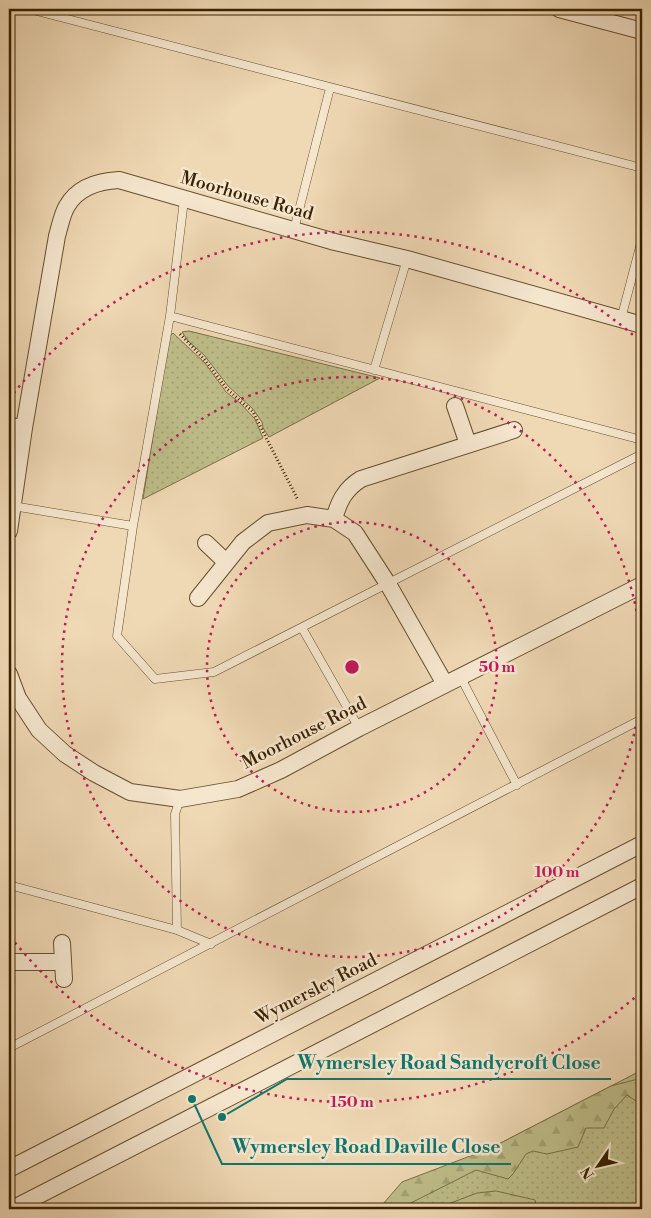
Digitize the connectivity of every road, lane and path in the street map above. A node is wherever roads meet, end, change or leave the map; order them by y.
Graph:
1 (29, 9) edge
2 (559, 9) edge
3 (642, 31) edge
4 (330, 88) junction
5 (642, 168) edge
6 (184, 200) junction
7 (294, 230) junction
8 (642, 239) edge
9 (408, 259) junction
10 (170, 316) junction
11 (621, 319) junction
12 (642, 325) edge
13 (374, 370) junction
14 (455, 406) dead end
15 (16, 427) edge
16 (514, 430) dead end
17 (642, 440) edge
18 (468, 444) junction
19 (642, 454) edge
20 (13, 506) junction
21 (306, 515) junction
22 (334, 520) junction
23 (133, 526) junction
24 (9, 531) edge
25 (206, 544) dead end
26 (226, 562) junction
27 (388, 584) junction
28 (642, 585) edge
29 (198, 598) dead end
30 (302, 628) junction
31 (9, 674) edge
32 (460, 676) junction
33 (445, 684) junction
34 (642, 719) edge
35 (359, 728) junction
36 (517, 785) junction
37 (180, 799) junction
38 (642, 844) edge
39 (9, 885) edge
40 (642, 886) edge
41 (176, 930) junction
42 (62, 943) dead end
43 (211, 944) junction
44 (9, 962) edge
45 (63, 962) junction
46 (64, 979) dead end
47 (9, 1048) edge
48 (9, 1169) edge
49 (12, 1209) edge

1 - 4 lane
2 - 3 street
4 - 5 lane
4 - 7 lane
6 - 7 street, Moorhouse Road
6 - 10 lane
6 - 15 street, Moorhouse Road
7 - 9 street, Moorhouse Road
8 - 11 lane
9 - 11 street, Moorhouse Road
9 - 13 lane
10 - 13 lane
10 - 21 path
10 - 23 lane
11 - 12 street, Moorhouse Road
13 - 17 lane
14 - 18 street
15 - 20 street, Moorhouse Road
16 - 18 street
18 - 22 street
19 - 27 lane
20 - 23 lane
20 - 24 street, Moorhouse Road
21 - 22 street
21 - 26 street
22 - 27 street
23 - 30 lane
25 - 26 street
26 - 29 street
27 - 30 lane
27 - 33 street
28 - 32 street, Moorhouse Road
30 - 35 lane
31 - 37 street, Moorhouse Road
32 - 33 street, Moorhouse Road
32 - 36 lane
33 - 35 street, Moorhouse Road
34 - 36 lane
35 - 37 street, Moorhouse Road
36 - 43 lane
37 - 41 lane
38 - 48 street, Wymersley Road
39 - 41 lane
40 - 49 street
41 - 43 lane
42 - 45 street
43 - 47 lane
44 - 45 street
45 - 46 street

